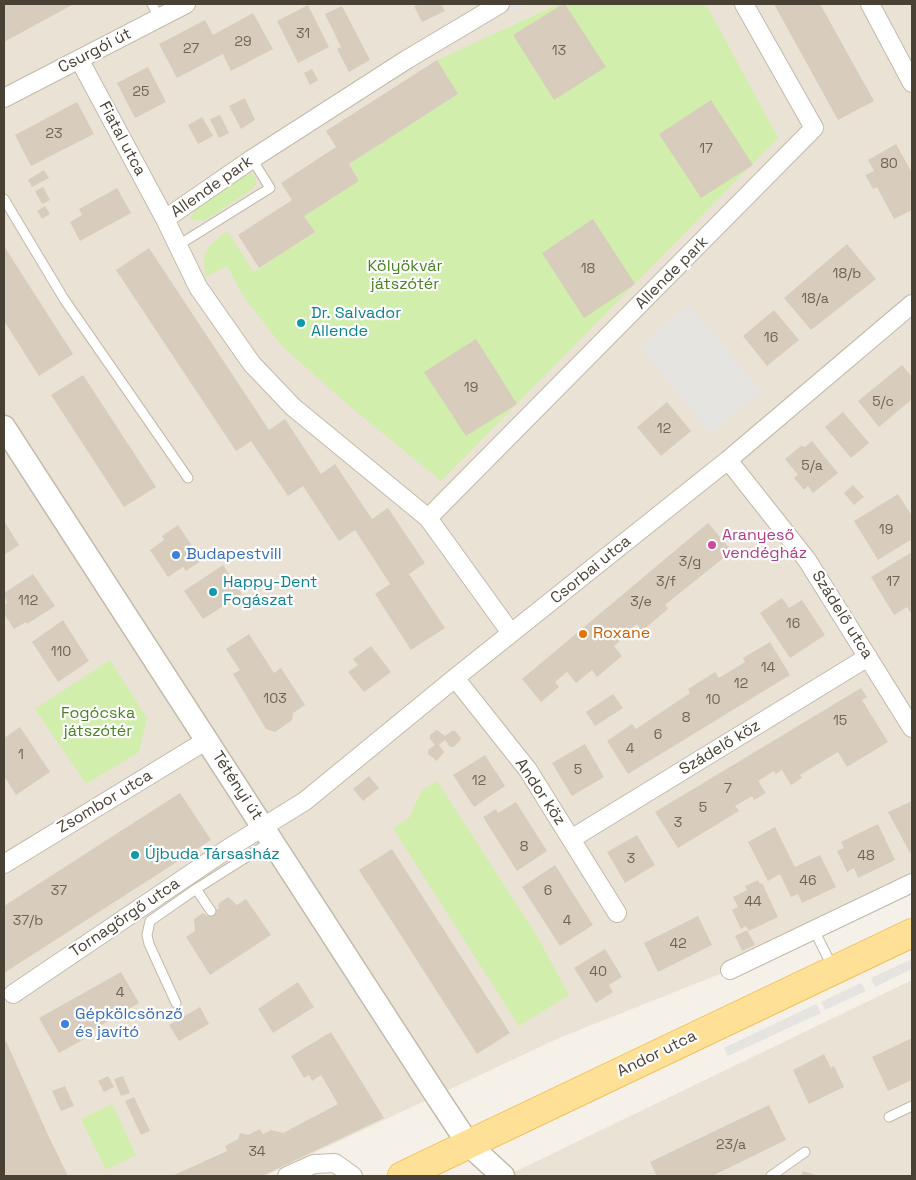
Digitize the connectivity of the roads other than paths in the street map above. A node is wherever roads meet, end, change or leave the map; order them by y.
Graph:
1 (186, 4) edge
2 (500, 4) edge
3 (744, 4) edge
4 (870, 4) edge
5 (155, 11) edge
6 (79, 59) junction
7 (912, 83) edge
8 (4, 98) edge
9 (252, 159) junction
10 (4, 199) edge
11 (165, 220) junction
12 (177, 246) junction
13 (912, 304) edge
14 (4, 427) edge
15 (728, 460) junction
16 (188, 478) dead end
17 (428, 518) junction
18 (511, 633) junction
19 (868, 657) junction
20 (455, 678) junction
21 (912, 728) edge
22 (207, 740) junction
23 (268, 834) junction
24 (571, 839) junction
25 (4, 864) edge
26 (912, 883) edge
27 (196, 889) junction
28 (211, 911) dead end
29 (616, 913) dead end
30 (814, 930) junction
31 (912, 933) edge
32 (730, 970) dead end
33 (834, 970) junction
34 (13, 994) dead end
35 (176, 1003) dead end
36 (912, 1106) edge
37 (889, 1117) dead end
38 (469, 1145) junction
39 (805, 1152) dead end
40 (287, 1176) edge
41 (353, 1176) edge
42 (402, 1176) edge
43 (478, 1176) edge
44 (502, 1176) edge
45 (771, 1176) edge

1 - 5 street, Csurgói út
2 - 9 street, Allende park
3 - 17 street, Allende park
4 - 7 street
5 - 6 street, Csurgói út
6 - 8 street, Csurgói út
6 - 11 street, Fiatal utca
9 - 11 street, Allende park
9 - 12 lane
10 - 16 lane
11 - 12 street, Allende park
12 - 17 street, Allende park
13 - 15 street, Csorbai utca
14 - 22 street, Tétényi út
15 - 18 street, Csorbai utca
15 - 19 street, Szádelő utca
17 - 18 street, Allende park
18 - 20 street, Csorbai utca
19 - 21 street, Szádelő utca
19 - 24 street, Szádelő köz
20 - 23 street, Csorbai utca
20 - 24 street, Andor köz
22 - 23 street, Tétényi út
22 - 25 street, Zsombor utca
23 - 27 lane
23 - 34 street, Tornagörgő utca
23 - 38 street, Tétényi út
24 - 29 street, Andor köz
26 - 30 street
27 - 28 lane
27 - 35 lane
30 - 32 street
30 - 33 lane
31 - 33 main road, Andor utca
33 - 38 main road, Andor utca
36 - 37 lane
38 - 42 main road, Andor utca
38 - 43 street, Tétényi út
38 - 44 street, Tétényi út
39 - 45 lane
40 - 41 street

